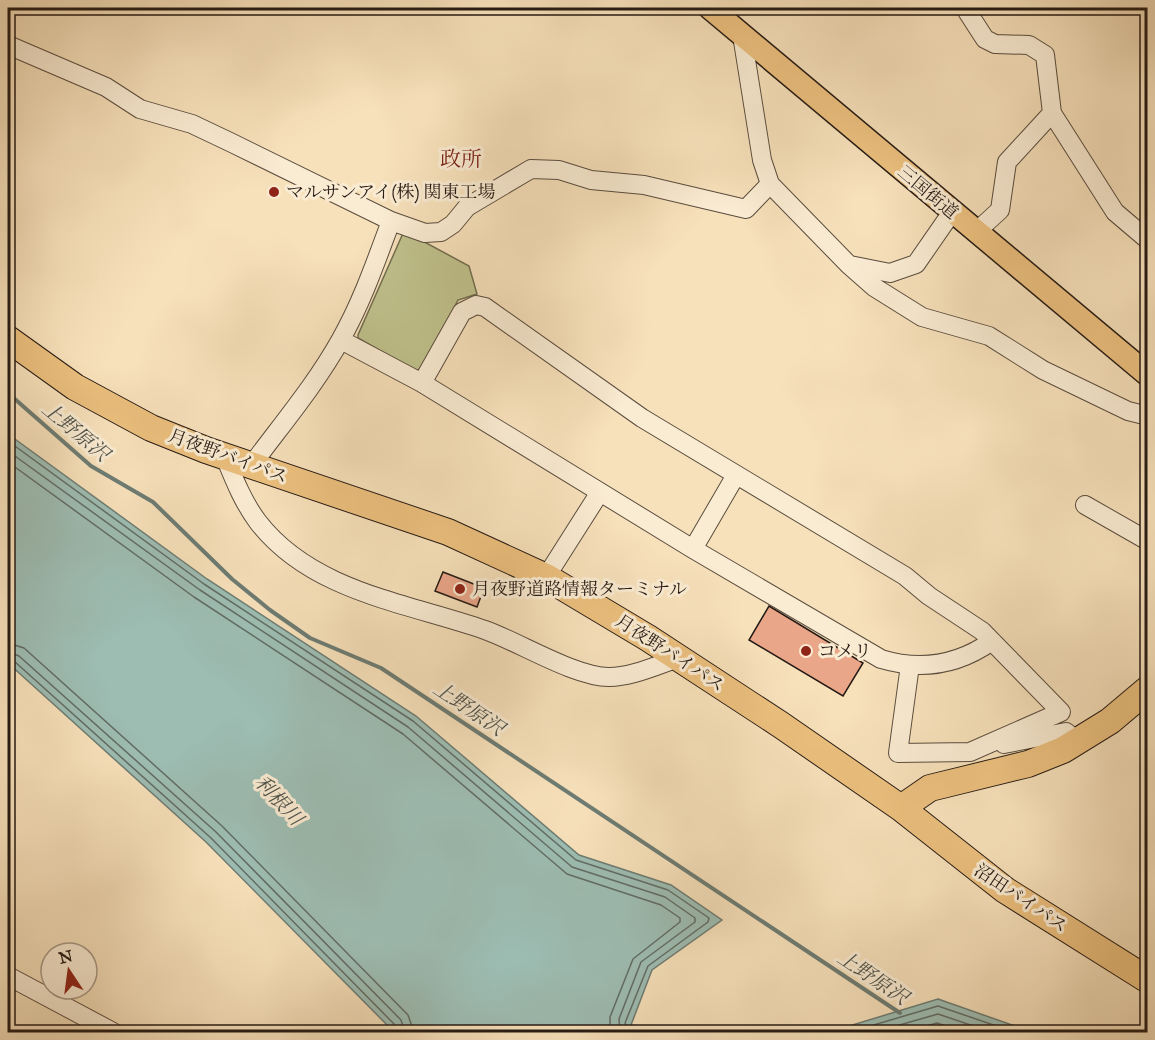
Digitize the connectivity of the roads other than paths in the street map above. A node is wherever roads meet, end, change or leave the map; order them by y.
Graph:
1 (710, 8) edge
2 (965, 8) edge
3 (742, 34) junction
4 (8, 45) edge
5 (1052, 113) junction
6 (770, 184) junction
7 (952, 212) junction
8 (391, 221) junction
9 (976, 232) junction
10 (1148, 240) edge
11 (849, 265) junction
12 (8, 339) edge
13 (341, 340) junction
14 (1148, 375) edge
15 (422, 383) junction
16 (1148, 416) edge
17 (225, 457) junction
18 (251, 466) junction
19 (736, 475) junction
20 (600, 492) junction
21 (1085, 505) dead end
22 (1148, 541) edge
23 (693, 549) junction
24 (546, 577) junction
25 (992, 641) junction
26 (679, 658) junction
27 (910, 665) junction
28 (1148, 689) edge
29 (1078, 742) junction
30 (984, 746) junction
31 (902, 808) junction
32 (8, 976) edge
33 (1148, 980) edge
34 (113, 1032) edge

1 - 3 main road, 三国街道
2 - 5 street
3 - 6 street
3 - 7 main road, 三国街道
4 - 8 street
5 - 9 street
5 - 10 street
6 - 8 street
6 - 11 street
7 - 9 main road, 三国街道
7 - 11 street
8 - 13 street
9 - 14 main road, 三国街道
11 - 16 street
12 - 17 highway, 月夜野バイパス
13 - 15 street
13 - 18 street
15 - 19 street
15 - 20 street
17 - 18 highway, 月夜野バイパス
17 - 26 street
18 - 24 highway, 月夜野バイパス
19 - 23 street
19 - 25 street
20 - 23 street
20 - 24 street
21 - 22 street
23 - 27 street
24 - 26 highway, 月夜野バイパス
25 - 27 street
25 - 30 street
26 - 31 highway, 月夜野バイパス
27 - 30 street
28 - 29 highway
29 - 30 street
29 - 31 highway
31 - 33 highway, 沼田バイパス
32 - 34 street

